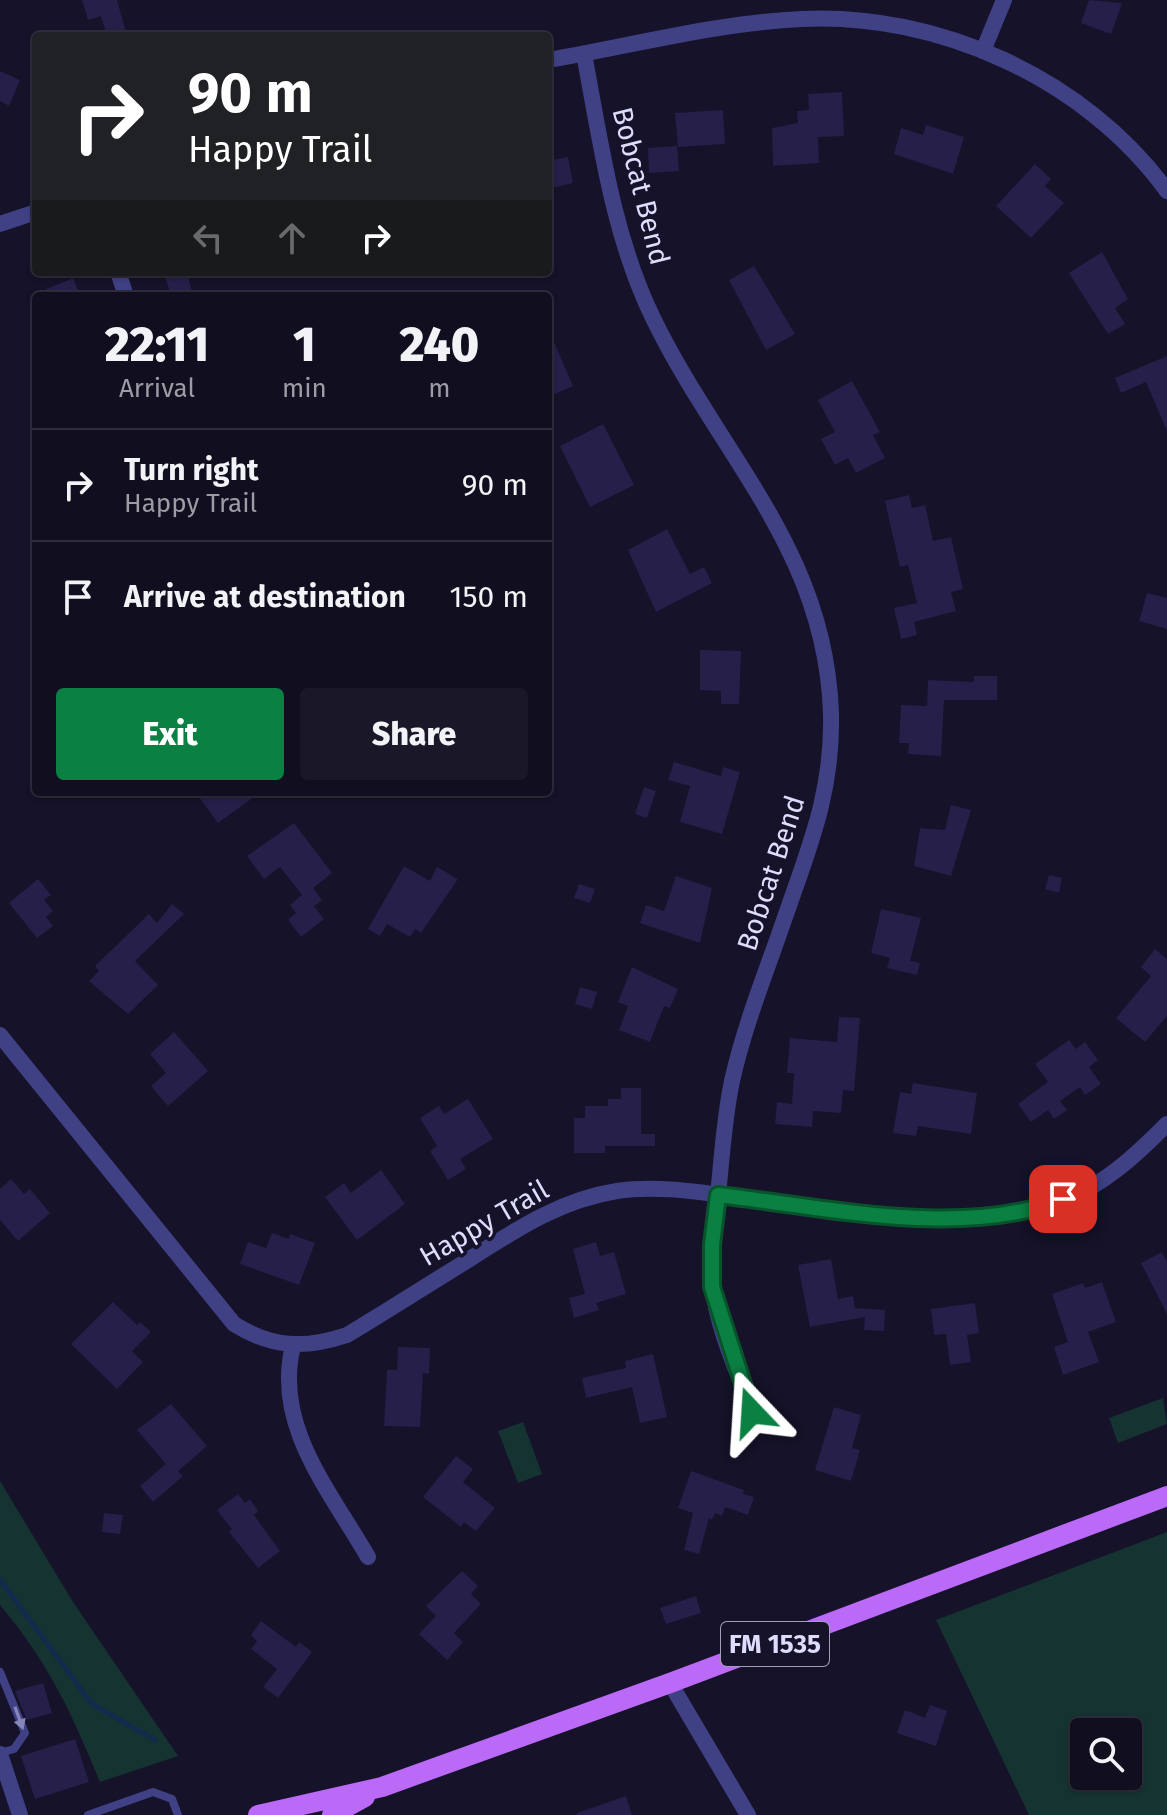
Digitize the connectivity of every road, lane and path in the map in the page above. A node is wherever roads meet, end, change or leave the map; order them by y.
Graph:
1 (1004, 0) edge
2 (983, 51) junction
3 (584, 54) junction
4 (552, 59) edge
5 (1167, 191) edge
6 (32, 213) edge
7 (0, 224) edge
8 (0, 1035) edge
9 (1167, 1124) edge
10 (718, 1195) junction
11 (293, 1346) junction
12 (752, 1412) dead end
13 (1167, 1496) edge
14 (368, 1557) dead end
15 (0, 1672) edge
16 (670, 1683) junction
17 (0, 1753) edge
18 (382, 1787) junction
19 (20, 1815) edge
20 (88, 1815) edge
21 (178, 1815) edge
22 (258, 1815) edge
23 (332, 1815) edge
24 (748, 1815) edge

1 - 2 street
2 - 3 street
2 - 5 street
3 - 4 street
3 - 10 street, Bobcat Bend
6 - 7 street
8 - 11 street, Happy Trail
9 - 10 street, Happy Trail
10 - 11 street, Happy Trail
10 - 12 street, Bobcat Bend
11 - 14 street
13 - 16 main road, FM 1535
15 -> 17 lane
16 - 18 main road, FM 1535
16 - 24 street
17 - 19 street
18 - 22 main road, FM 1535
18 - 23 main road, FM 1535
20 - 21 lane

